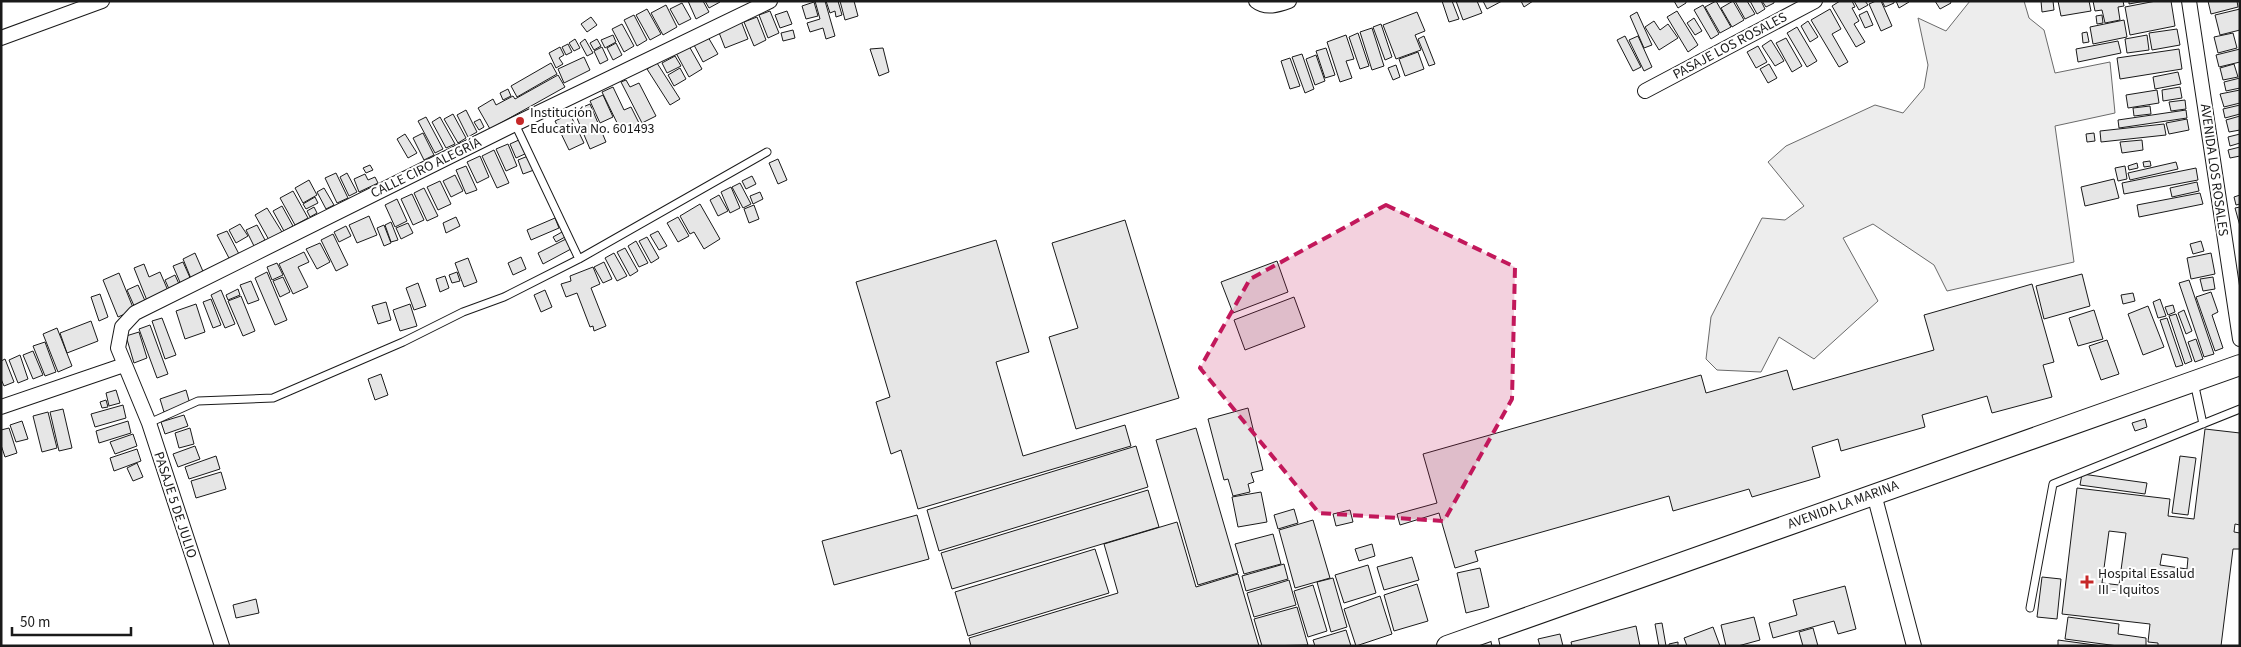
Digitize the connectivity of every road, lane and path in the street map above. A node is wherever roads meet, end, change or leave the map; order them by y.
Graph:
1 (102, 1) edge
2 (770, 1) edge
3 (1289, 1) edge
4 (1815, 1) edge
5 (2189, 1) edge
6 (1258, 3) edge
7 (1, 38) edge
8 (1645, 92) dead end
9 (515, 124) junction
10 (766, 152) dead end
11 (579, 259) junction
12 (2236, 290) edge
13 (2240, 339) edge
14 (2240, 364) edge
15 (124, 365) junction
16 (2194, 381) junction
17 (1, 407) edge
18 (2240, 409) edge
19 (149, 423) junction
20 (2203, 424) junction
21 (1874, 494) junction
22 (2030, 608) dead end
23 (1494, 638) edge
24 (222, 646) edge
25 (1446, 646) edge
26 (1914, 646) edge

1 - 7 street
2 - 9 street, CALLE CIRO ALEGRÍA
3 - 6 street
4 - 8 street, PASAJE LOS ROSALES
5 - 12 street, AVENIDA LOS ROSALES
9 - 11 lane
9 - 15 street, CALLE CIRO ALEGRÍA
10 - 11 lane
11 - 19 lane
12 - 13 street, AVENIDA LOS ROSALES
14 - 16 main road, AVENIDA LA MARINA
15 - 17 street
15 - 19 street, PASAJE 5 DE JULIO
16 - 20 lane
16 - 21 main road, AVENIDA LA MARINA
18 - 20 lane
19 - 24 street, PASAJE 5 DE JULIO
20 - 22 lane
21 - 23 main road, AVENIDA LA MARINA
21 - 26 street
23 - 25 main road, AVENIDA LA MARINA

